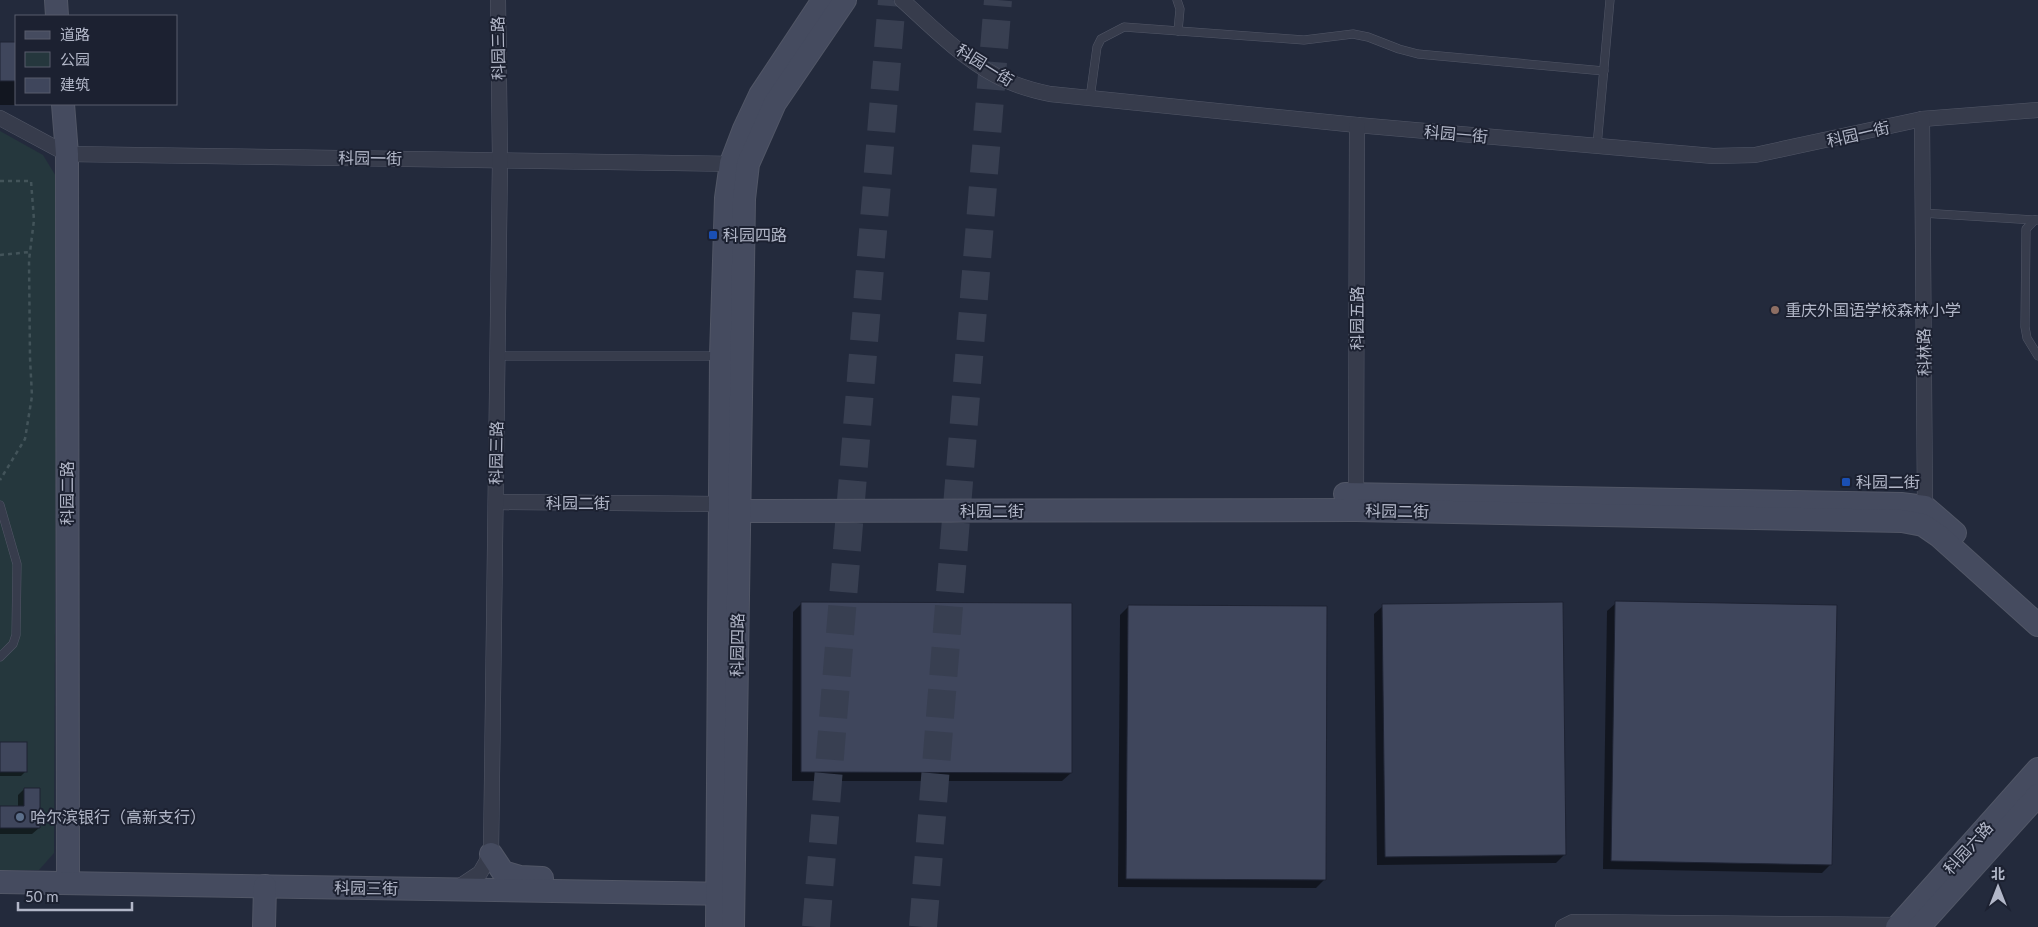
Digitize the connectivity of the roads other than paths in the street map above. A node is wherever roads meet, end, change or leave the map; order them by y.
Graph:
1 (56, 0) edge
2 (498, 0) edge
3 (823, 0) edge
4 (846, 0) edge
5 (902, 0) edge
6 (1178, 0) edge
7 (1610, 0) edge
8 (57, 15) edge
9 (1178, 31) junction
10 (1604, 71) junction
11 (1090, 98) junction
12 (63, 105) edge
13 (2038, 110) edge
14 (0, 118) edge
15 (1922, 119) junction
16 (1357, 125) junction
17 (1597, 146) junction
18 (66, 154) junction
19 (500, 160) junction
20 (740, 164) junction
21 (1922, 213) junction
22 (2036, 220) edge
23 (497, 356) junction
24 (721, 356) junction
25 (2038, 356) edge
26 (496, 502) junction
27 (1356, 502) junction
28 (733, 504) junction
29 (0, 505) edge
30 (1924, 516) junction
31 (2038, 606) edge
32 (2038, 625) edge
33 (0, 657) edge
34 (2038, 768) edge
35 (2038, 795) edge
36 (491, 854) junction
37 (0, 882) edge
38 (68, 882) junction
39 (264, 886) junction
40 (725, 887) junction
41 (456, 889) junction
42 (1904, 926) edge
43 (264, 927) edge
44 (717, 927) edge
45 (733, 927) edge
46 (1563, 927) edge

1 - 8 street
2 - 19 street, 科园三路
3 - 20 street, 科园四路
4 - 20 street, 科园四路
5 - 11 street, 科园一街
6 - 9 lane
7 - 10 lane
9 - 10 lane
9 - 11 lane
10 - 17 lane
11 - 16 street, 科园一街
12 - 18 street, 科园二路
13 - 15 street, 科园一街
14 - 18 street, 科园一街
15 - 17 street, 科园一街
15 - 21 street, 科林路
16 - 17 street, 科园一街
16 - 27 street, 科园五路
18 - 19 street, 科园一街
18 - 38 street, 科园二路
19 - 20 street, 科园一街
19 - 23 street, 科园三路
20 - 24 street, 科园四路
20 - 28 street, 科园四路
21 - 22 lane
21 - 30 street, 科林路
22 - 25 lane
23 - 24 lane
23 - 26 street, 科园三路
24 - 28 street, 科园四路
26 - 28 street, 科园二街
26 - 36 street, 科园三路
27 - 28 street, 科园二街
27 - 30 street, 科园二街
28 - 40 street, 科园四路
29 - 33 lane
30 - 31 street
30 - 32 street
34 - 42 street, 科园六路
35 - 42 street, 科园六路
36 - 40 street
36 - 41 street
37 - 38 street, 科园三街
38 - 39 street, 科园三街
39 - 41 street, 科园三街
39 - 43 street
40 - 41 street, 科园三街
40 - 44 street, 科园四路
40 - 45 street, 科园四路
42 - 46 street

